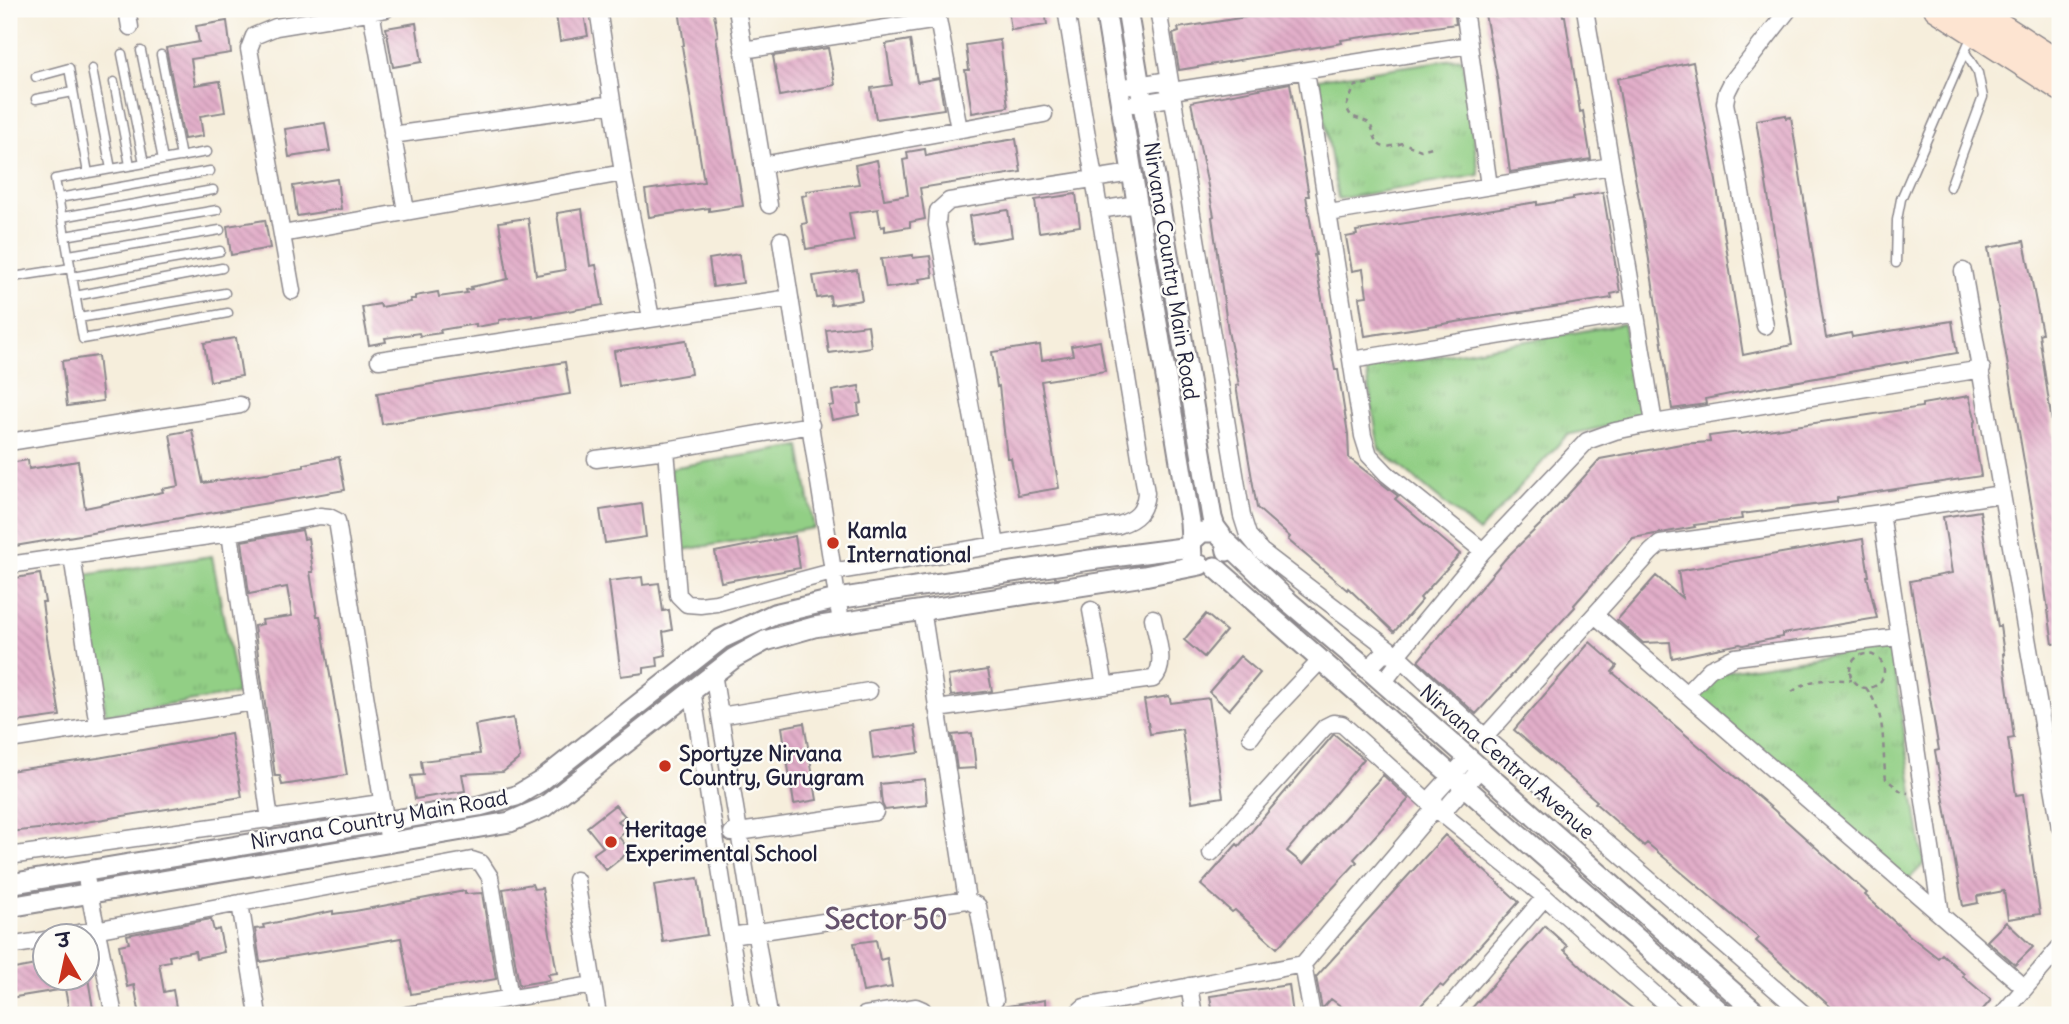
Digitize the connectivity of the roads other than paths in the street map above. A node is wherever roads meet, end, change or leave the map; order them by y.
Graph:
1 (127, 9) edge
2 (598, 9) edge
3 (737, 9) edge
4 (1066, 9) edge
5 (1105, 9) edge
6 (1128, 9) edge
7 (1158, 9) edge
8 (1464, 9) edge
9 (1585, 9) edge
10 (1788, 9) edge
11 (1936, 9) edge
12 (1976, 9) edge
13 (379, 10) edge
14 (937, 14) edge
15 (130, 27) dead end
16 (1969, 42) junction
17 (1469, 45) junction
18 (743, 50) junction
19 (141, 51) dead end
20 (122, 54) dead end
21 (161, 55) dead end
22 (2060, 63) edge
23 (92, 69) dead end
24 (1306, 72) junction
25 (36, 77) dead end
26 (114, 82) dead end
27 (2060, 89) edge
28 (1172, 91) junction
29 (73, 92) junction
30 (1142, 93) junction
31 (1119, 97) junction
32 (36, 99) dead end
33 (612, 104) junction
34 (1044, 114) dead end
35 (959, 129) junction
36 (392, 135) junction
37 (207, 152) dead end
38 (181, 157) junction
39 (163, 160) junction
40 (144, 163) junction
41 (762, 165) junction
42 (130, 166) junction
43 (1611, 166) junction
44 (111, 169) junction
45 (210, 171) dead end
46 (88, 173) junction
47 (624, 173) junction
48 (1132, 173) junction
49 (1093, 180) junction
50 (1489, 186) junction
51 (1950, 187) dead end
52 (213, 190) dead end
53 (59, 198) junction
54 (1137, 204) junction
55 (769, 205) dead end
56 (217, 210) dead end
57 (1099, 210) junction
58 (406, 211) junction
59 (1329, 213) junction
60 (62, 216) junction
61 (220, 230) dead end
62 (282, 234) junction
63 (65, 236) junction
64 (780, 240) dead end
65 (220, 251) dead end
66 (69, 255) junction
67 (9, 261) edge
68 (1896, 263) dead end
69 (222, 268) dead end
70 (1963, 271) dead end
71 (71, 272) junction
72 (292, 291) dead end
73 (225, 292) dead end
74 (75, 296) junction
75 (790, 298) junction
76 (228, 313) dead end
77 (1636, 313) junction
78 (79, 318) junction
79 (651, 318) junction
80 (1765, 326) dead end
81 (379, 360) dead end
82 (1352, 360) junction
83 (1982, 369) junction
84 (240, 405) dead end
85 (1654, 423) junction
86 (811, 425) junction
87 (9, 442) edge
88 (666, 450) junction
89 (596, 459) dead end
90 (2001, 494) junction
91 (1881, 513) junction
92 (230, 533) junction
93 (1223, 538) junction
94 (996, 544) junction
95 (1191, 544) junction
96 (1483, 551) junction
97 (72, 556) junction
98 (9, 565) edge
99 (1207, 566) junction
100 (850, 570) junction
101 (831, 572) junction
102 (846, 598) junction
103 (922, 609) junction
104 (1091, 610) dead end
105 (1595, 615) junction
106 (1153, 618) dead end
107 (841, 622) junction
108 (1898, 637) junction
109 (1396, 655) junction
110 (1320, 660) junction
111 (1368, 669) junction
112 (713, 673) junction
113 (1383, 683) junction
114 (1105, 686) junction
115 (692, 689) junction
116 (869, 691) dead end
117 (1686, 694) junction
118 (253, 702) junction
119 (937, 709) junction
120 (720, 716) junction
121 (98, 726) junction
122 (1251, 737) dead end
123 (1485, 737) junction
124 (9, 740) edge
125 (1474, 763) junction
126 (1458, 781) junction
127 (2057, 785) edge
128 (1436, 808) junction
129 (875, 811) dead end
130 (384, 812) junction
131 (270, 820) junction
132 (2060, 827) edge
133 (739, 832) junction
134 (715, 835) junction
135 (389, 843) junction
136 (1211, 853) dead end
137 (9, 856) edge
138 (85, 873) junction
139 (576, 880) dead end
140 (9, 884) edge
141 (89, 895) junction
142 (1545, 897) junction
143 (967, 900) junction
144 (240, 903) junction
145 (9, 907) edge
146 (1941, 915) junction
147 (95, 922) edge
148 (102, 929) edge
149 (756, 933) junction
150 (731, 936) junction
151 (32, 942) edge
152 (9, 946) edge
153 (2060, 947) edge
154 (102, 955) edge
155 (1303, 964) junction
156 (593, 985) junction
157 (1189, 986) junction
158 (2024, 987) junction
159 (510, 998) junction
160 (995, 1000) dead end
161 (114, 1015) edge
162 (258, 1015) edge
163 (407, 1015) edge
164 (597, 1015) edge
165 (743, 1015) edge
166 (769, 1015) edge
167 (865, 1015) edge
168 (925, 1015) edge
169 (1075, 1015) edge
170 (1194, 1015) edge
171 (1312, 1015) edge
172 (1443, 1015) edge
173 (1678, 1015) edge
174 (1724, 1015) edge
175 (1759, 1015) edge
176 (1805, 1015) edge
177 (2002, 1015) edge

1 - 15 street
2 - 33 street
3 - 18 street
4 - 49 street
5 - 31 street, Nirvana Country Main Road
6 - 30 street, Nirvana Country Main Road
7 - 28 street
8 - 17 street
9 - 43 street
10 - 80 street
11 - 16 main road
12 - 22 main road
13 - 36 street
13 - 62 street
14 - 18 street
14 - 35 street
16 - 27 main road
16 - 51 lane
16 - 68 lane
17 - 24 street
17 - 50 street
18 - 41 street
19 - 39 lane
20 - 40 lane
21 - 38 lane
23 - 44 lane
24 - 28 street
24 - 59 street
25 - 29 lane
26 - 42 lane
28 - 30 street
28 - 109 street
29 - 32 lane
29 - 46 lane
30 - 31 street
30 - 93 street, Nirvana Country Main Road
31 - 48 street, Nirvana Country Main Road
33 - 36 street
33 - 47 street
34 - 35 street
35 - 41 street
36 - 58 street
37 - 38 lane
38 - 39 lane
39 - 40 lane
40 - 42 lane
41 - 55 street
42 - 44 lane
43 - 50 street
43 - 77 street
44 - 46 lane
45 - 53 lane
46 - 53 lane
47 - 58 street
47 - 79 street
48 - 49 street
48 - 54 street, Nirvana Country Main Road
49 - 57 street
49 - 94 street
50 - 59 street
52 - 60 lane
53 - 60 lane
54 - 57 street
54 - 95 street, Nirvana Country Main Road
56 - 63 lane
57 - 94 street
58 - 62 street
59 - 82 street
60 - 63 lane
61 - 66 lane
62 - 72 street
63 - 66 lane
64 - 75 street
65 - 71 lane
66 - 71 lane
67 - 71 lane
69 - 74 lane
70 - 83 street
71 - 74 lane
73 - 78 lane
74 - 78 lane
75 - 79 street
75 - 86 street
76 - 78 lane
77 - 82 street
77 - 85 street
79 - 81 street
82 - 96 street
83 - 85 street
83 - 90 street
84 - 87 street
85 - 96 street
86 - 88 street
86 - 101 street
88 - 89 street
88 - 101 street
90 - 91 street
90 - 127 street
91 - 105 street
91 - 108 street
92 - 97 street
92 - 118 street
92 - 130 street
93 - 95 street
93 - 99 street
93 - 111 street, Nirvana Central Avenue
94 - 100 street
95 - 99 street
95 - 102 street, Nirvana Country Main Road
96 - 109 street
97 - 98 street
97 - 121 street
99 - 103 street, Nirvana Country Main Road
99 - 110 street
100 - 101 street
100 - 102 street
101 - 102 street
102 - 107 street
102 - 130 street, Nirvana Country Main Road
103 - 107 street, Nirvana Country Main Road
103 - 119 street
104 - 114 street
105 - 117 street
105 - 123 street
106 - 114 street
107 - 112 street, Nirvana Country Main Road
108 - 117 street
108 - 146 street
109 - 111 street
109 - 113 street
109 - 123 street
110 - 122 street
110 - 126 street
111 - 113 street, Nirvana Central Avenue
112 - 115 street, Nirvana Country Main Road
112 - 120 street
113 - 125 street, Nirvana Central Avenue
114 - 119 street
115 - 134 street
115 - 135 street, Nirvana Country Main Road
116 - 120 street
117 - 146 street
118 - 121 street
118 - 131 street
119 - 143 street
120 - 133 street
121 - 124 street
123 - 176 street
125 - 126 street
125 - 175 street, Nirvana Central Avenue
126 - 128 street
126 - 174 street
127 - 132 street
128 - 136 street
128 - 142 street
128 - 155 street
129 - 133 street
130 - 131 street
130 - 135 street
130 - 138 street, Nirvana Country Main Road
131 - 137 street
133 - 134 street
133 - 149 street
134 - 150 street
135 - 141 street, Nirvana Country Main Road
138 - 140 street, Nirvana Country Main Road
138 - 141 street
139 - 156 street
141 - 145 street, Nirvana Country Main Road
141 - 147 street
142 - 172 street
142 - 173 street
143 - 149 street
143 - 160 street
144 - 148 street
144 - 159 street
144 - 162 street
146 - 158 street
149 - 150 street
149 - 166 street
150 - 165 street
151 - 152 street
153 - 158 street
154 - 161 street
155 - 157 street
155 - 171 street
156 - 159 street
156 - 164 street
157 - 169 street
157 - 170 street
158 - 177 street
159 - 163 street
167 - 168 street

